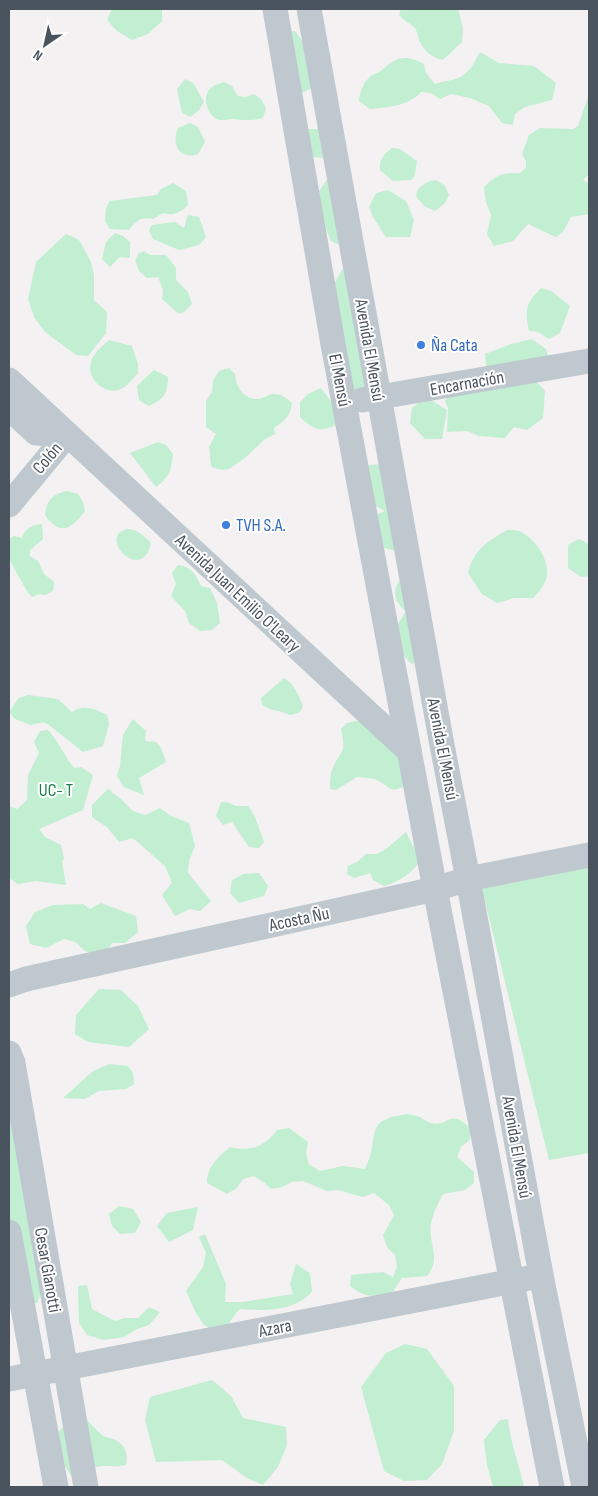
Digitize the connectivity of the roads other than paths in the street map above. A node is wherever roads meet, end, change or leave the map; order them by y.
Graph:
1 (275, 9) edge
2 (309, 9) edge
3 (589, 362) edge
4 (9, 380) edge
5 (378, 398) junction
6 (345, 403) junction
7 (9, 408) edge
8 (67, 435) junction
9 (9, 504) edge
10 (442, 745) junction
11 (409, 751) junction
12 (589, 856) edge
13 (468, 879) junction
14 (435, 889) junction
15 (9, 985) edge
16 (9, 1053) edge
17 (9, 1232) edge
18 (541, 1275) junction
19 (513, 1282) junction
20 (65, 1368) junction
21 (35, 1374) junction
22 (9, 1379) edge
23 (582, 1440) edge
24 (545, 1447) junction
25 (56, 1487) edge
26 (86, 1487) edge
27 (552, 1487) edge
28 (584, 1487) edge

1 - 6 street, El Mensú
2 - 5 street, Avenida El Mensú
3 - 5 street, Encarnación
4 - 8 street, Avenida Juan Emilio O'Leary
5 - 6 street, Encarnación
5 - 10 street, Avenida El Mensú
6 - 11 street, El Mensú
7 - 8 street
8 - 9 street, Colón
8 - 11 street, Avenida Juan Emilio O'Leary
10 - 11 street
10 - 13 street, Avenida El Mensú
11 - 14 street, Avenida El Mensú
12 - 13 street, Acosta Ñu
13 - 14 street, Acosta Ñu
13 - 18 street, Avenida El Mensú
14 - 15 street, Acosta Ñu
14 - 19 street, Avenida El Mensú
16 - 20 street, Cesar Gianotti
17 - 21 street, Cesar Gianotti
18 - 19 street, Azara
18 - 23 street, Avenida El Mensú
19 - 20 street, Azara
19 - 24 street, Avenida El Mensú
20 - 21 street, Azara
20 - 26 street, Cesar Gianotti
21 - 22 street, Azara
21 - 25 street, Cesar Gianotti
23 - 24 street
23 - 28 street, Avenida El Mensú
24 - 27 street, Avenida El Mensú

